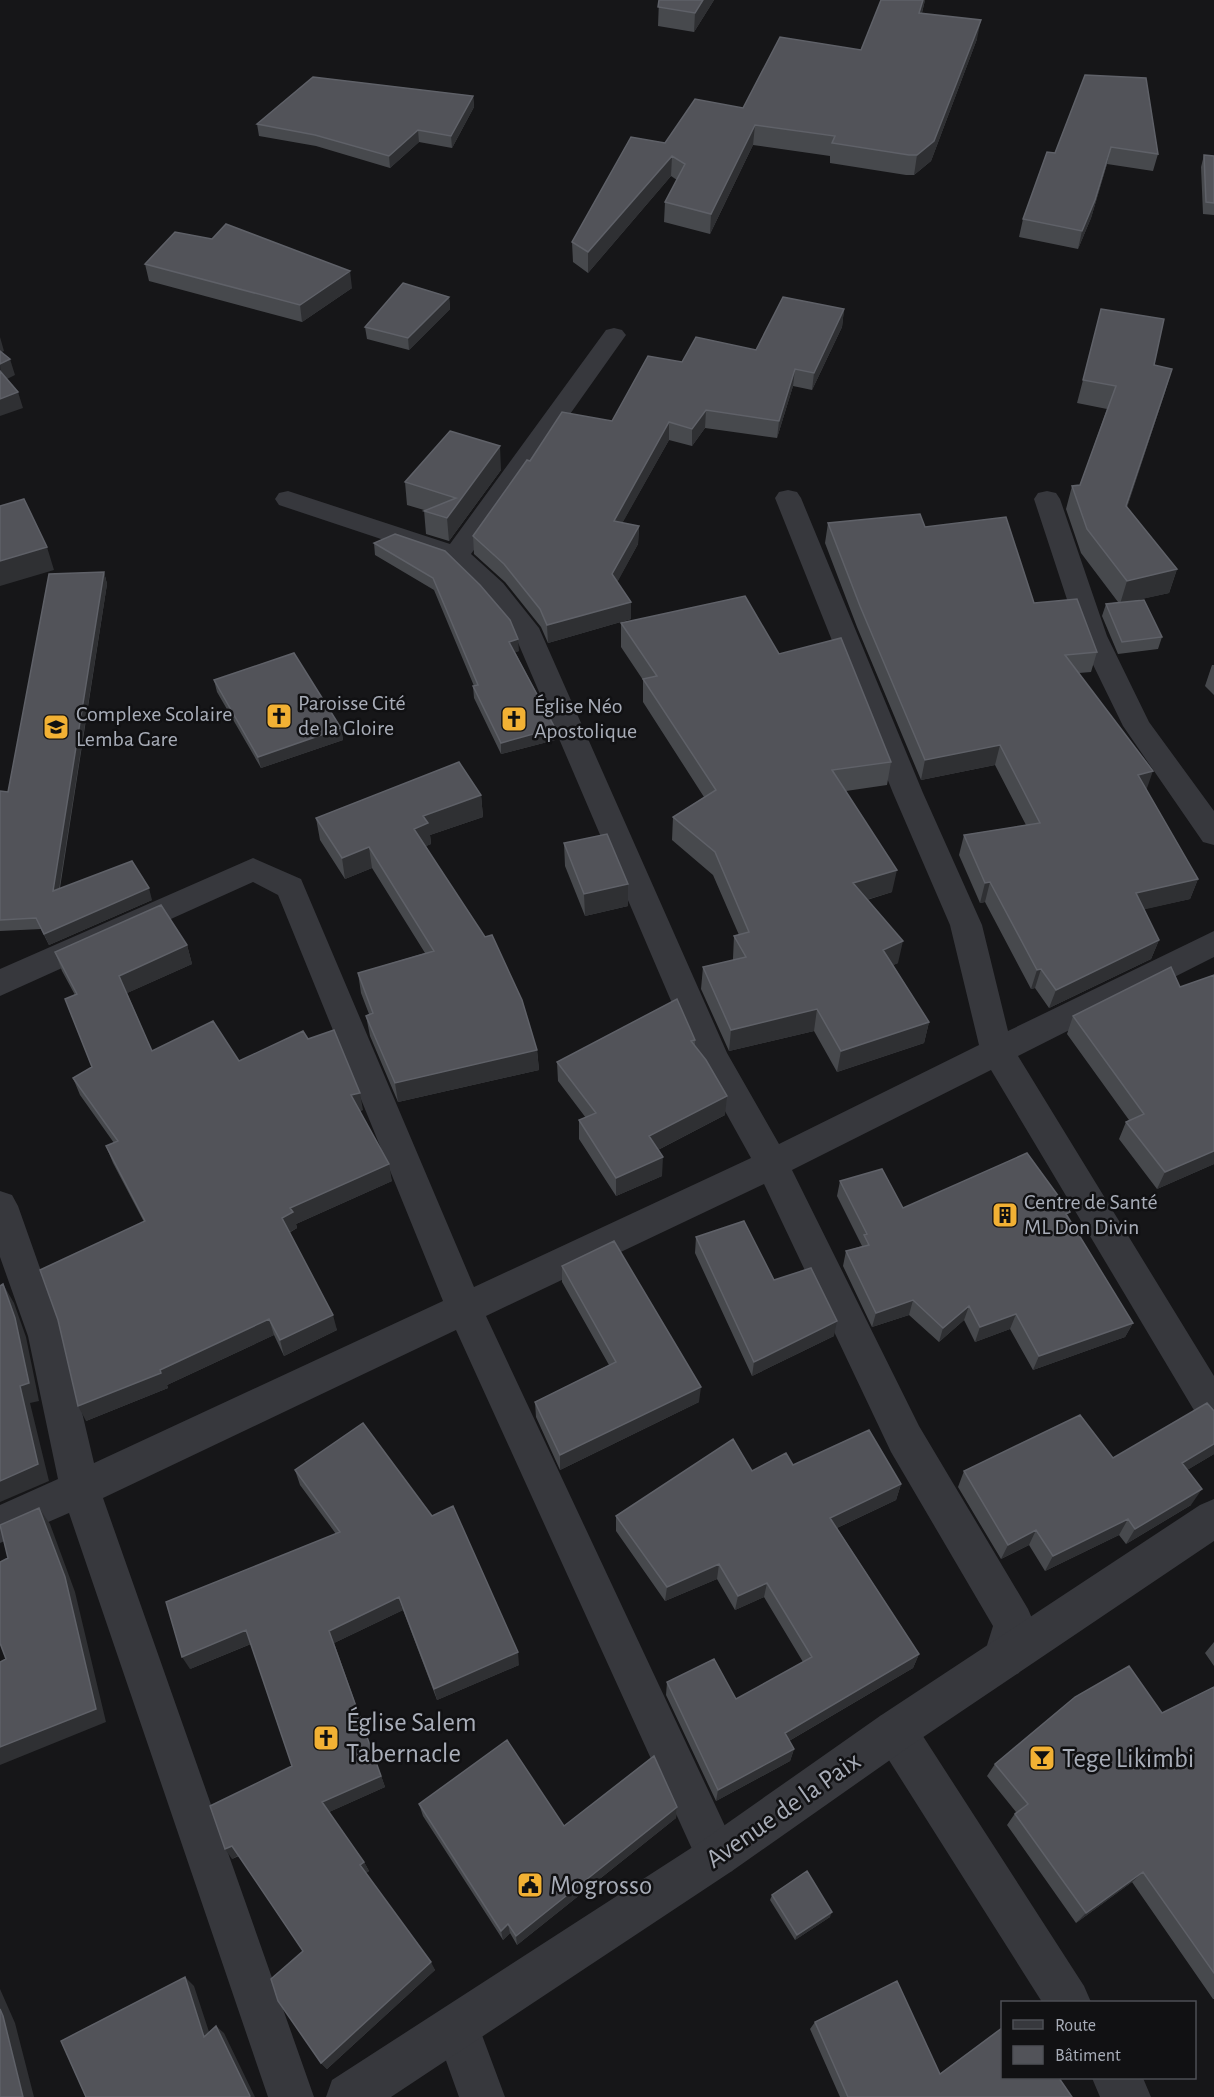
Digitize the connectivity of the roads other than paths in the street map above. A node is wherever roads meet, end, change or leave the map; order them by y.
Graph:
1 (614, 335) dead end
2 (788, 498) dead end
3 (288, 499) dead end
4 (1047, 499) dead end
5 (456, 555) junction
6 (1214, 834) edge
7 (1214, 943) edge
8 (0, 983) edge
9 (997, 1051) junction
10 (772, 1164) junction
11 (0, 1206) edge
12 (465, 1309) junction
13 (1214, 1410) edge
14 (80, 1490) junction
15 (1214, 1518) edge
16 (0, 1524) edge
17 (1004, 1658) junction
18 (894, 1731) junction
19 (717, 1856) junction
20 (1067, 2001) edge
21 (457, 2028) junction
22 (1116, 2079) edge
23 (291, 2097) edge
24 (349, 2097) edge
25 (482, 2097) edge
26 (1128, 2097) edge

1 - 5 street
2 - 9 street
3 - 5 street
4 - 6 street
5 - 10 street
7 - 9 street
8 - 12 street
9 - 10 street
9 - 13 street
10 - 12 street
10 - 17 street
11 - 14 street
12 - 14 street
12 - 19 street
14 - 16 street
14 - 23 street
15 - 17 street, Avenue de la Paix
17 - 18 street, Avenue de la Paix
18 - 19 street, Avenue de la Paix
18 - 20 street
19 - 21 street, Avenue de la Paix
21 - 24 street, Avenue de la Paix
21 - 25 street
22 - 26 street

